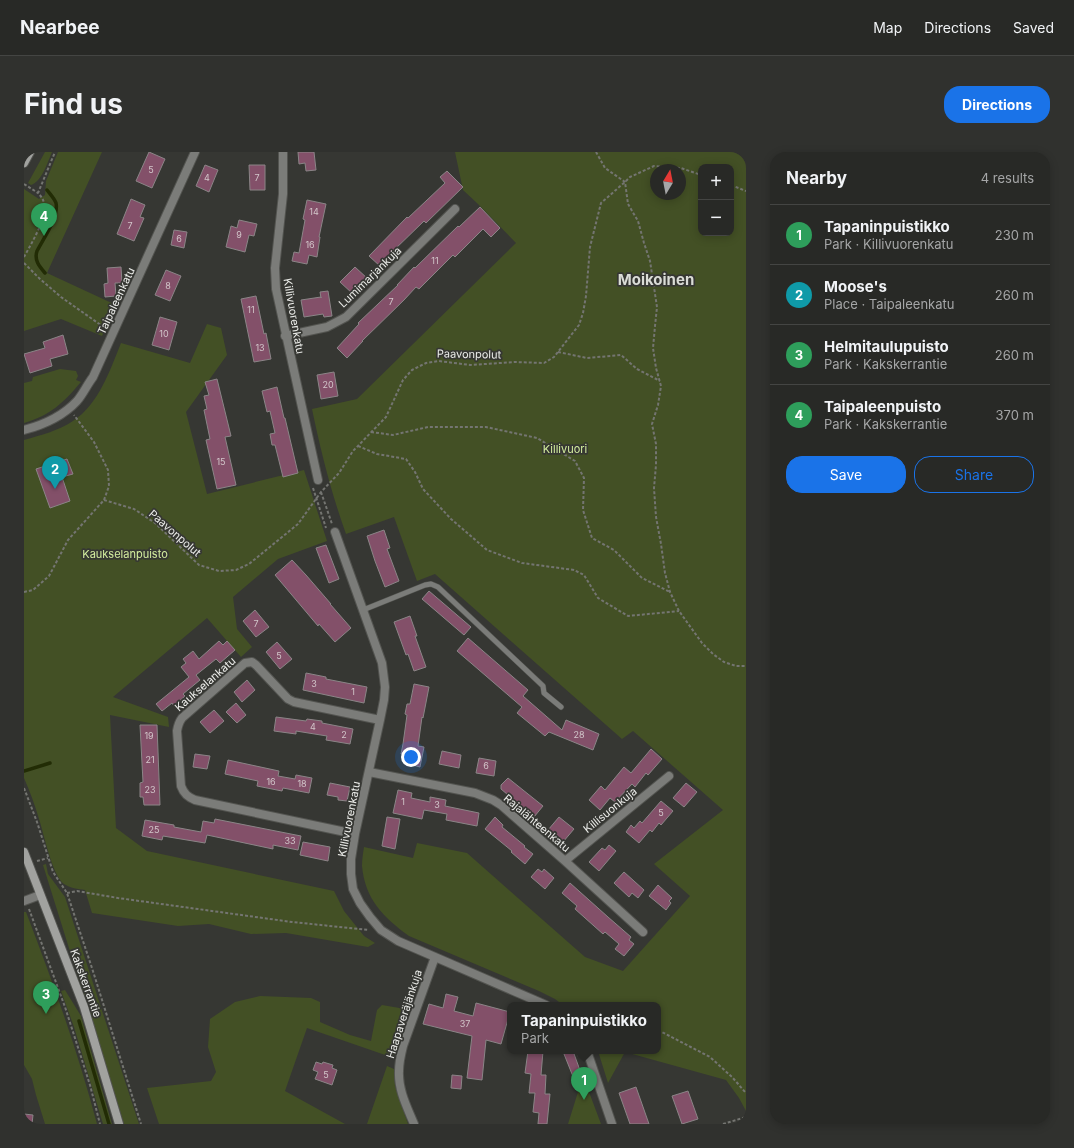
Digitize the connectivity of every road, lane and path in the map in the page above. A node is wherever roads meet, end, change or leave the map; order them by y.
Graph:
1 (30, 152) edge
2 (55, 152) edge
3 (196, 152) edge
4 (283, 152) edge
5 (596, 152) edge
6 (24, 163) edge
7 (698, 174) edge
8 (625, 182) junction
9 (24, 184) edge
10 (734, 186) edge
11 (746, 191) edge
12 (38, 193) junction
13 (455, 209) dead end
14 (24, 257) edge
15 (24, 263) edge
16 (113, 334) junction
17 (285, 336) junction
18 (558, 352) junction
19 (660, 381) junction
20 (69, 409) junction
21 (24, 430) edge
22 (371, 432) junction
23 (358, 446) junction
24 (315, 482) junction
25 (321, 492) junction
26 (316, 499) junction
27 (104, 500) junction
28 (332, 532) junction
29 (24, 592) edge
30 (670, 592) junction
31 (363, 610) junction
32 (679, 610) junction
33 (746, 666) edge
34 (561, 707) dead end
35 (380, 720) junction
36 (369, 772) junction
37 (669, 776) dead end
38 (24, 788) edge
39 (355, 834) junction
40 (24, 852) edge
41 (565, 861) junction
42 (67, 893) junction
43 (40, 895) junction
44 (25, 901) edge
45 (362, 924) dead end
46 (367, 930) junction
47 (381, 930) junction
48 (643, 932) dead end
49 (434, 957) junction
50 (539, 1002) edge
51 (661, 1032) edge
52 (588, 1054) edge
53 (746, 1093) edge
54 (746, 1117) edge
55 (100, 1124) edge
56 (119, 1124) edge
57 (141, 1124) edge
58 (414, 1124) edge
59 (612, 1124) edge
60 (723, 1124) edge

1 - 6 main road
2 - 12 path
3 - 16 street, Taipaleenkatu
4 - 17 street, Killivuorenkatu
5 - 8 path
7 - 8 path, Paavonpolut
8 - 18 path, Paavonpolut
8 - 19 path
9 - 12 path
10 - 11 path
12 - 14 path
13 - 17 street, Lumimarjankuja
15 - 16 path
16 - 20 street, Taipaleenkatu
17 - 24 street, Killivuorenkatu
18 - 19 path
18 - 22 path, Paavonpolut
19 - 30 path
20 - 21 street, Taipaleenkatu
20 - 27 path
22 - 23 path, Paavonpolut
22 - 30 path
23 - 25 path, Paavonpolut
23 - 32 path
24 - 25 path
24 - 26 path
25 - 26 path, Paavonpolut
25 - 28 path
26 - 27 path, Paavonpolut
26 - 28 path
27 - 29 path
28 - 31 street, Killivuorenkatu
30 - 32 path
31 - 34 lane
31 - 35 street, Killivuorenkatu
32 - 33 path
35 - 36 street, Killivuorenkatu
35 - 39 street, Kaukselankatu
36 - 39 street, Killivuorenkatu
36 - 41 street, Rajalähteenkatu
37 - 41 street, Killisuonkuja
38 - 42 path
39 - 47 street, Killivuorenkatu
40 - 43 main road, Kakskerrantie
41 - 48 street, Rajalähteenkatu
42 - 46 path
42 - 57 path
43 - 44 street
43 - 56 main road, Kakskerrantie
44 - 55 path
45 - 46 path
46 - 47 path
47 - 49 street, Killivuorenkatu
49 - 50 street, Killivuorenkatu
49 - 58 street, Haapaveräjänkuja
51 - 53 path
52 - 59 street
54 - 60 path

